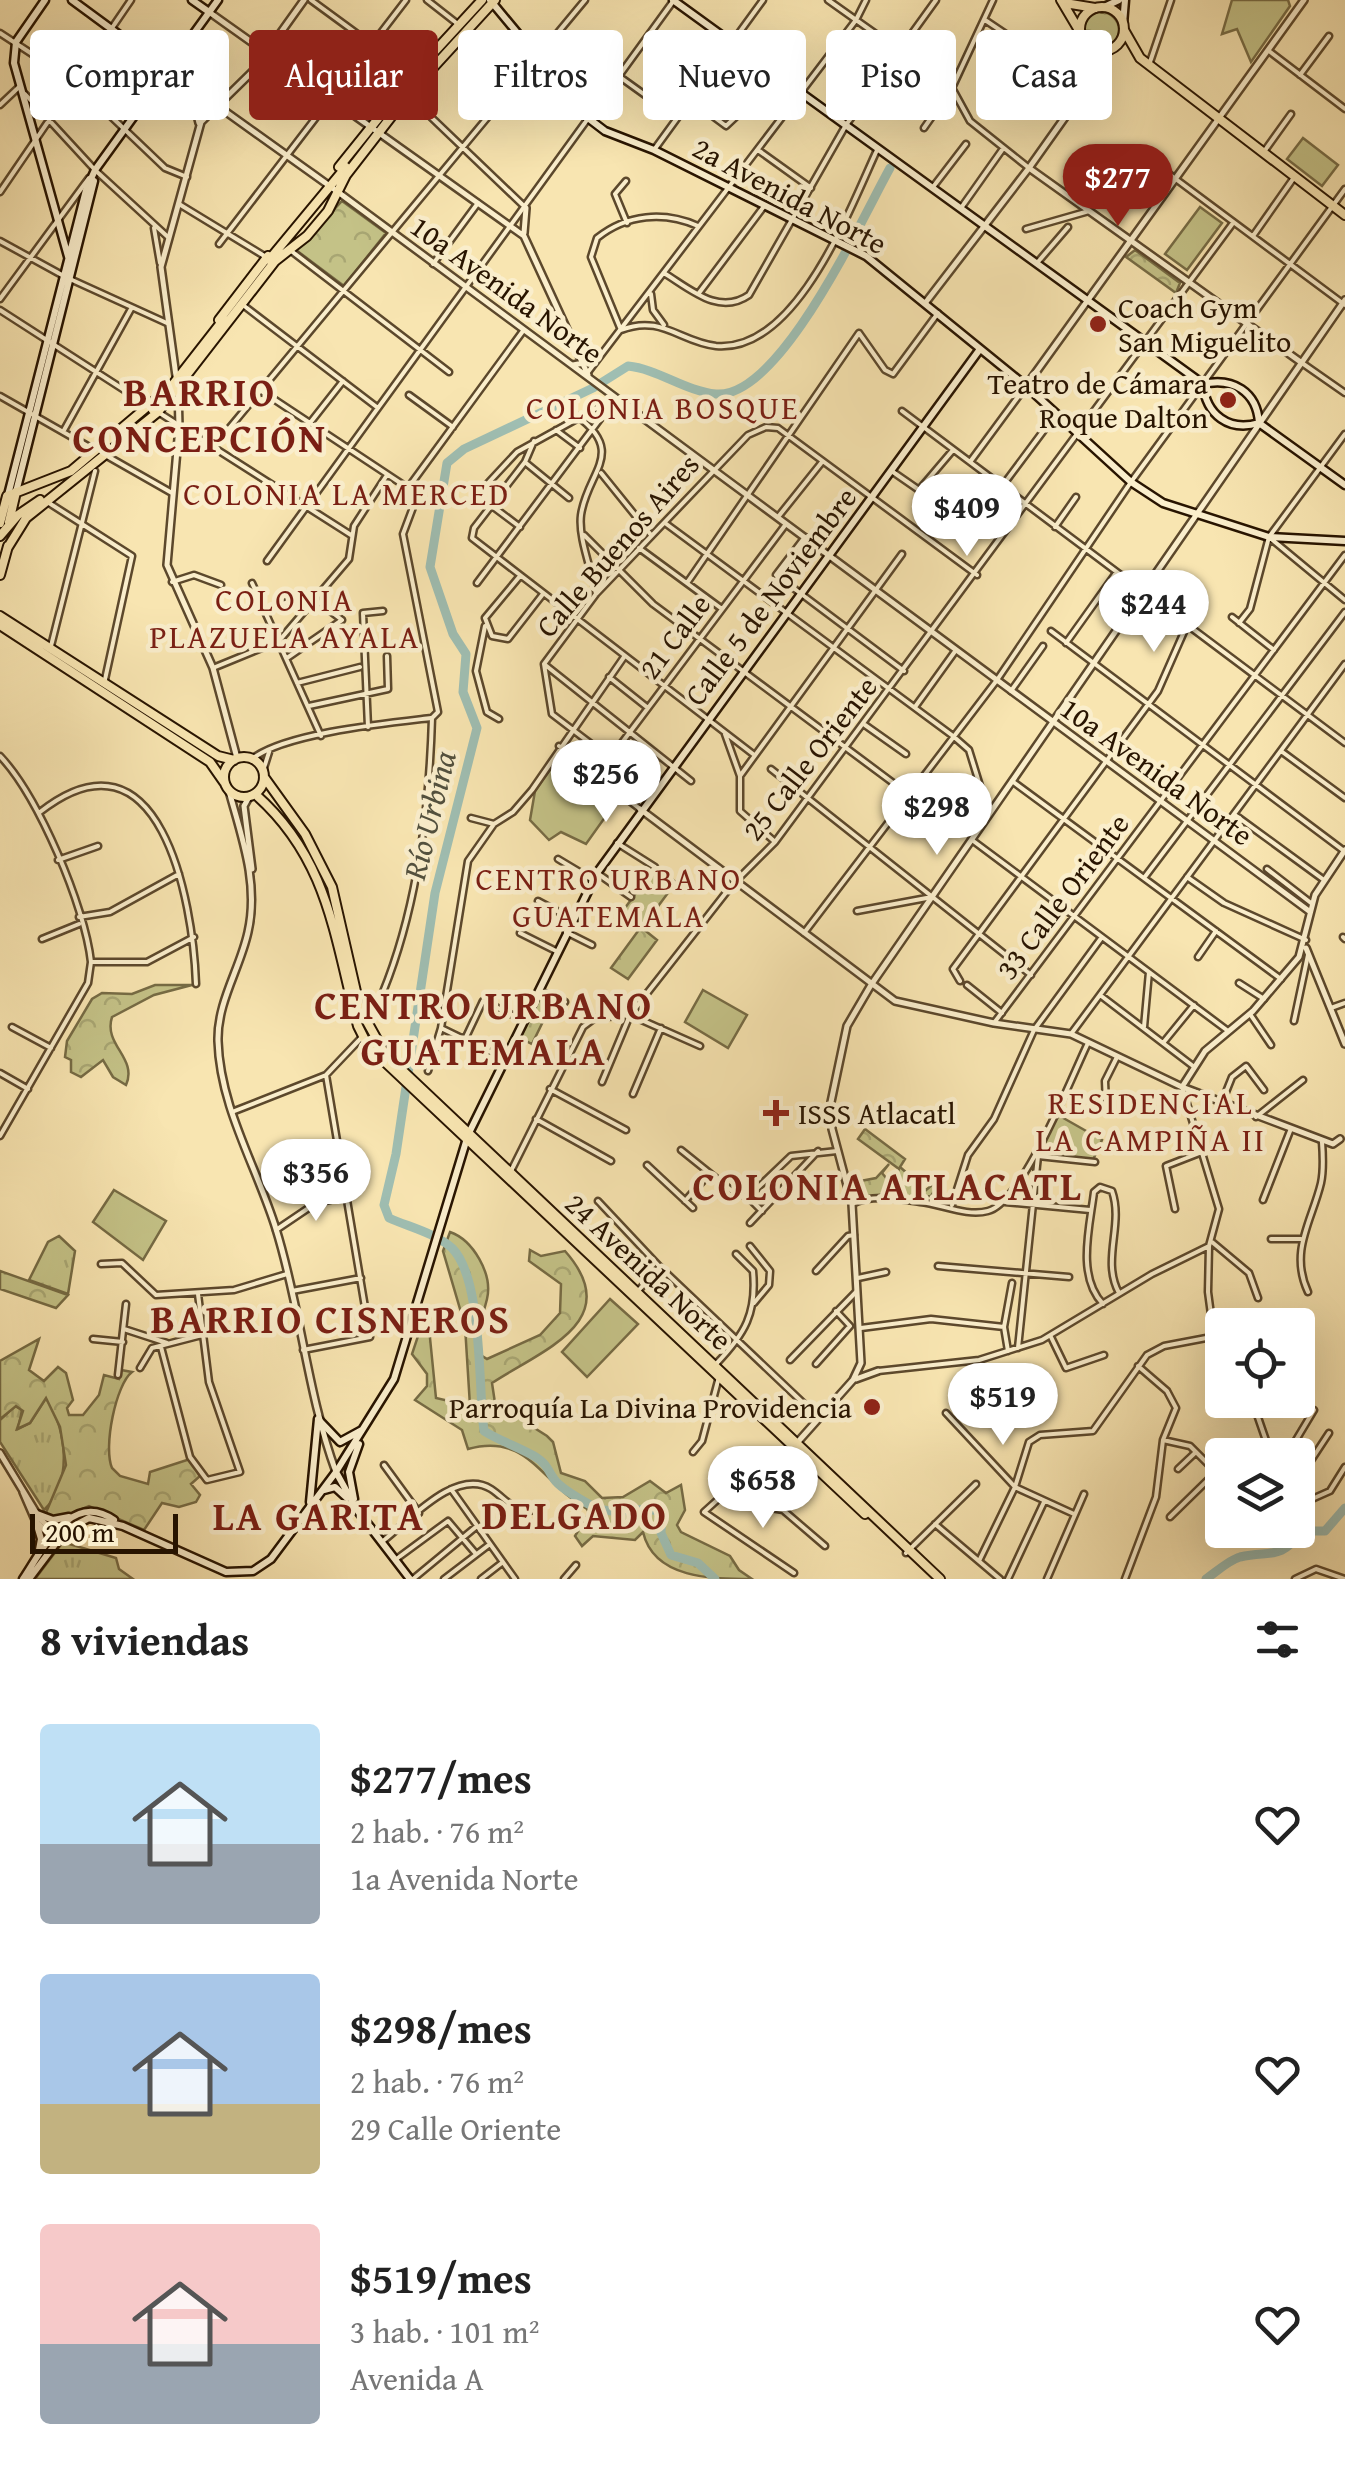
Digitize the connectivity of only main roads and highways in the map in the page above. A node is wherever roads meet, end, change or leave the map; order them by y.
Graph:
1 (45, 0) edge
2 (72, 0) edge
3 (192, 0) edge
4 (218, 0) edge
5 (489, 0) edge
6 (673, 0) edge
7 (1122, 0) edge
8 (1063, 2) edge
9 (1099, 8) junction
10 (209, 12) junction
11 (1124, 27) junction
12 (111, 30) edge
13 (196, 30) edge
14 (1079, 30) edge
15 (1081, 30) edge
16 (1112, 44) edge
17 (438, 48) edge
18 (1112, 51) edge
19 (438, 56) edge
20 (1140, 58) junction
21 (131, 120) edge
22 (383, 120) edge
23 (375, 130) junction
24 (95, 170) junction
25 (332, 188) junction
26 (1345, 215) edge
27 (270, 255) junction
28 (70, 261) junction
29 (68, 278) junction
30 (980, 349) junction
31 (177, 380) junction
32 (1204, 384) junction
33 (1259, 423) junction
34 (102, 453) junction
35 (1345, 485) edge
36 (12, 494) junction
37 (36, 504) junction
38 (4, 524) edge
39 (4, 536) edge
40 (1345, 542) edge
41 (8, 547) junction
42 (0, 563) edge
43 (0, 575) edge
44 (0, 616) edge
45 (0, 625) edge
46 (235, 759) junction
47 (264, 774) junction
48 (227, 787) junction
49 (252, 796) junction
50 (397, 1071) junction
51 (467, 1138) junction
52 (714, 1366) junction
53 (367, 1427) junction
54 (796, 1444) junction
55 (336, 1472) junction
56 (323, 1490) junction
57 (309, 1508) junction
58 (357, 1510) junction
59 (70, 1517) junction
60 (124, 1526) junction
61 (56, 1537) junction
62 (908, 1551) junction
63 (32, 1566) junction
64 (26, 1579) edge
65 (412, 1579) edge
66 (936, 1579) edge

1 - 28 main road
2 - 12 main road, 10a Avenida Norte
3 - 10 main road
4 - 10 main road
5 - 17 main road
5 - 19 main road
5 - 23 main road
5 - 30 main road, 2a Avenida Norte
6 - 32 main road
7 - 9 main road
7 - 11 main road
8 - 9 main road
8 - 14 main road
9 - 11 main road
9 - 15 main road
10 - 13 main road
11 - 16 main road
11 - 20 main road
18 - 20 main road
20 - 26 main road
21 - 24 main road
22 - 23 main road
23 - 25 main road
23 - 25 main road
23 - 25 main road
24 - 28 main road
24 - 29 main road
25 - 27 main road
25 - 27 main road
25 - 31 main road
27 - 31 main road
28 - 29 main road
29 - 36 main road
30 - 40 main road, 2a Avenida Norte
30 - 51 main road, Calle 5 de Noviembre
31 - 34 main road
31 - 37 main road
32 - 33 main road
32 - 33 main road
33 - 35 main road
34 - 36 main road
34 - 41 main road
36 - 38 main road
37 - 38 main road
37 - 39 main road
38 - 39 main road
39 - 41 main road
39 - 42 main road
41 - 43 main road
44 - 46 main road
45 - 48 main road
46 - 47 main road
46 - 48 main road
47 - 49 main road
47 - 50 main road
48 - 49 main road
49 - 50 main road
50 - 51 main road, 24 Avenida Norte
51 - 52 main road, 24 Avenida Norte
51 - 53 main road, Calle 5 de Noviembre
52 - 54 main road, 24 Avenida Norte
52 - 54 main road, 24 Avenida Norte
53 - 55 main road, Calle 5 de Noviembre
53 - 57 main road
53 - 58 main road
54 - 62 main road
54 - 62 main road
55 - 56 main road, Calle 5 de Noviembre
55 - 58 main road
56 - 57 main road, Calle 5 de Noviembre
56 - 58 main road
57 - 60 main road, Calle 5 de Noviembre
58 - 65 main road
59 - 60 main road
59 - 61 main road
59 - 63 main road
60 - 61 main road
61 - 63 main road
61 - 64 main road
62 - 66 main road
63 - 64 main road

